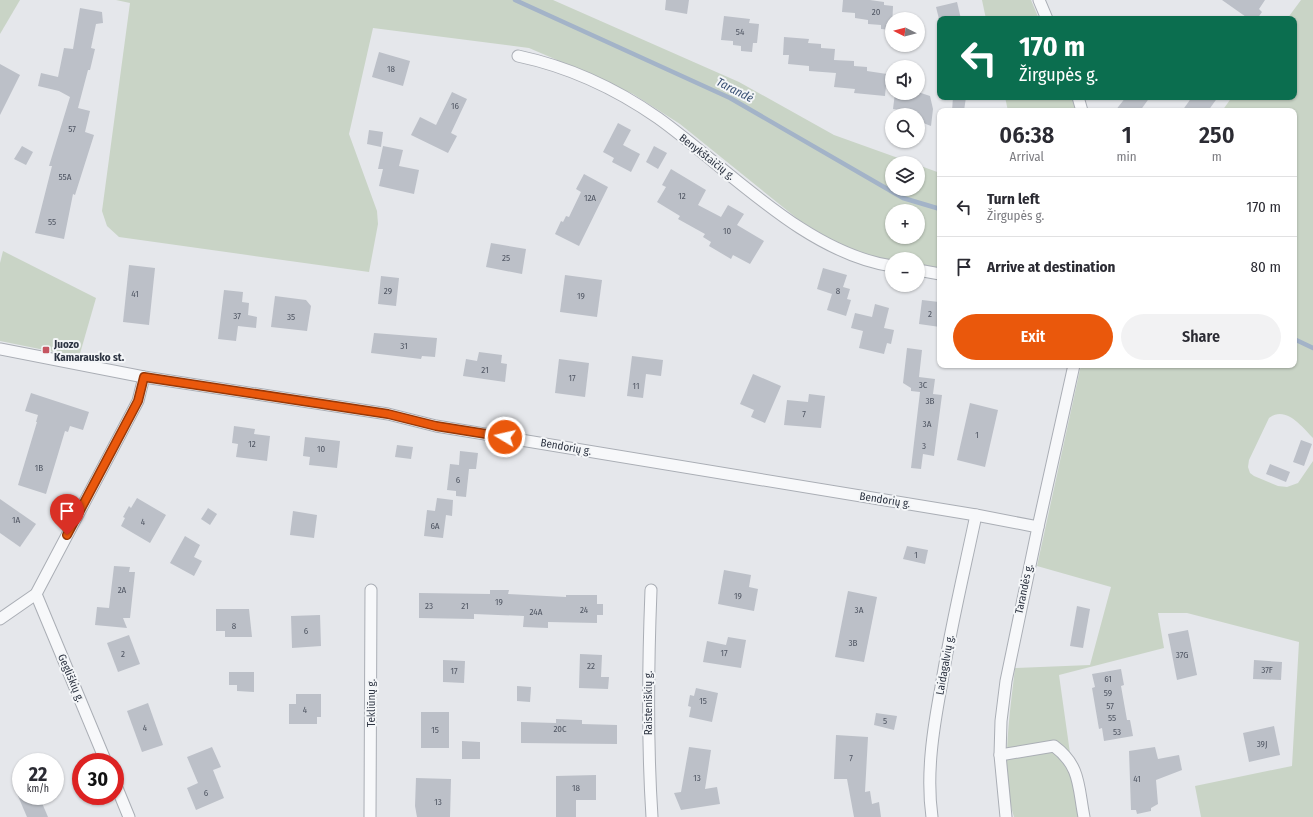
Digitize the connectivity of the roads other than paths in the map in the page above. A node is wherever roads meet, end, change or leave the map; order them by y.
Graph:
1 (1039, 0) edge
2 (1046, 16) edge
3 (518, 56) dead end
4 (885, 264) edge
5 (925, 271) edge
6 (937, 273) edge
7 (0, 348) edge
8 (1073, 368) edge
9 (144, 377) junction
10 (976, 515) junction
11 (1038, 527) junction
12 (371, 590) dead end
13 (651, 590) dead end
14 (36, 594) junction
15 (0, 619) edge
16 (102, 753) edge
17 (1000, 755) junction
18 (124, 805) edge
19 (129, 817) edge
20 (370, 817) edge
21 (652, 817) edge
22 (932, 817) edge
23 (1006, 817) edge
24 (1084, 817) edge

1 - 2 street
3 - 4 street, Benykštaičių g.
5 - 6 street
7 - 9 street, Bendorių g.
8 - 11 street, Tarandės g.
9 - 10 street, Bendorių g.
9 - 14 street
10 - 11 street, Bendorių g.
10 - 22 street, Laidagalvių g.
11 - 17 street, Tarandės g.
12 - 20 street, Tekliūnų g.
13 - 21 street, Raisteniškių g.
14 - 15 street
14 - 16 street, Gegliškių g.
17 - 23 street, Tarandės g.
17 - 24 street
18 - 19 street

